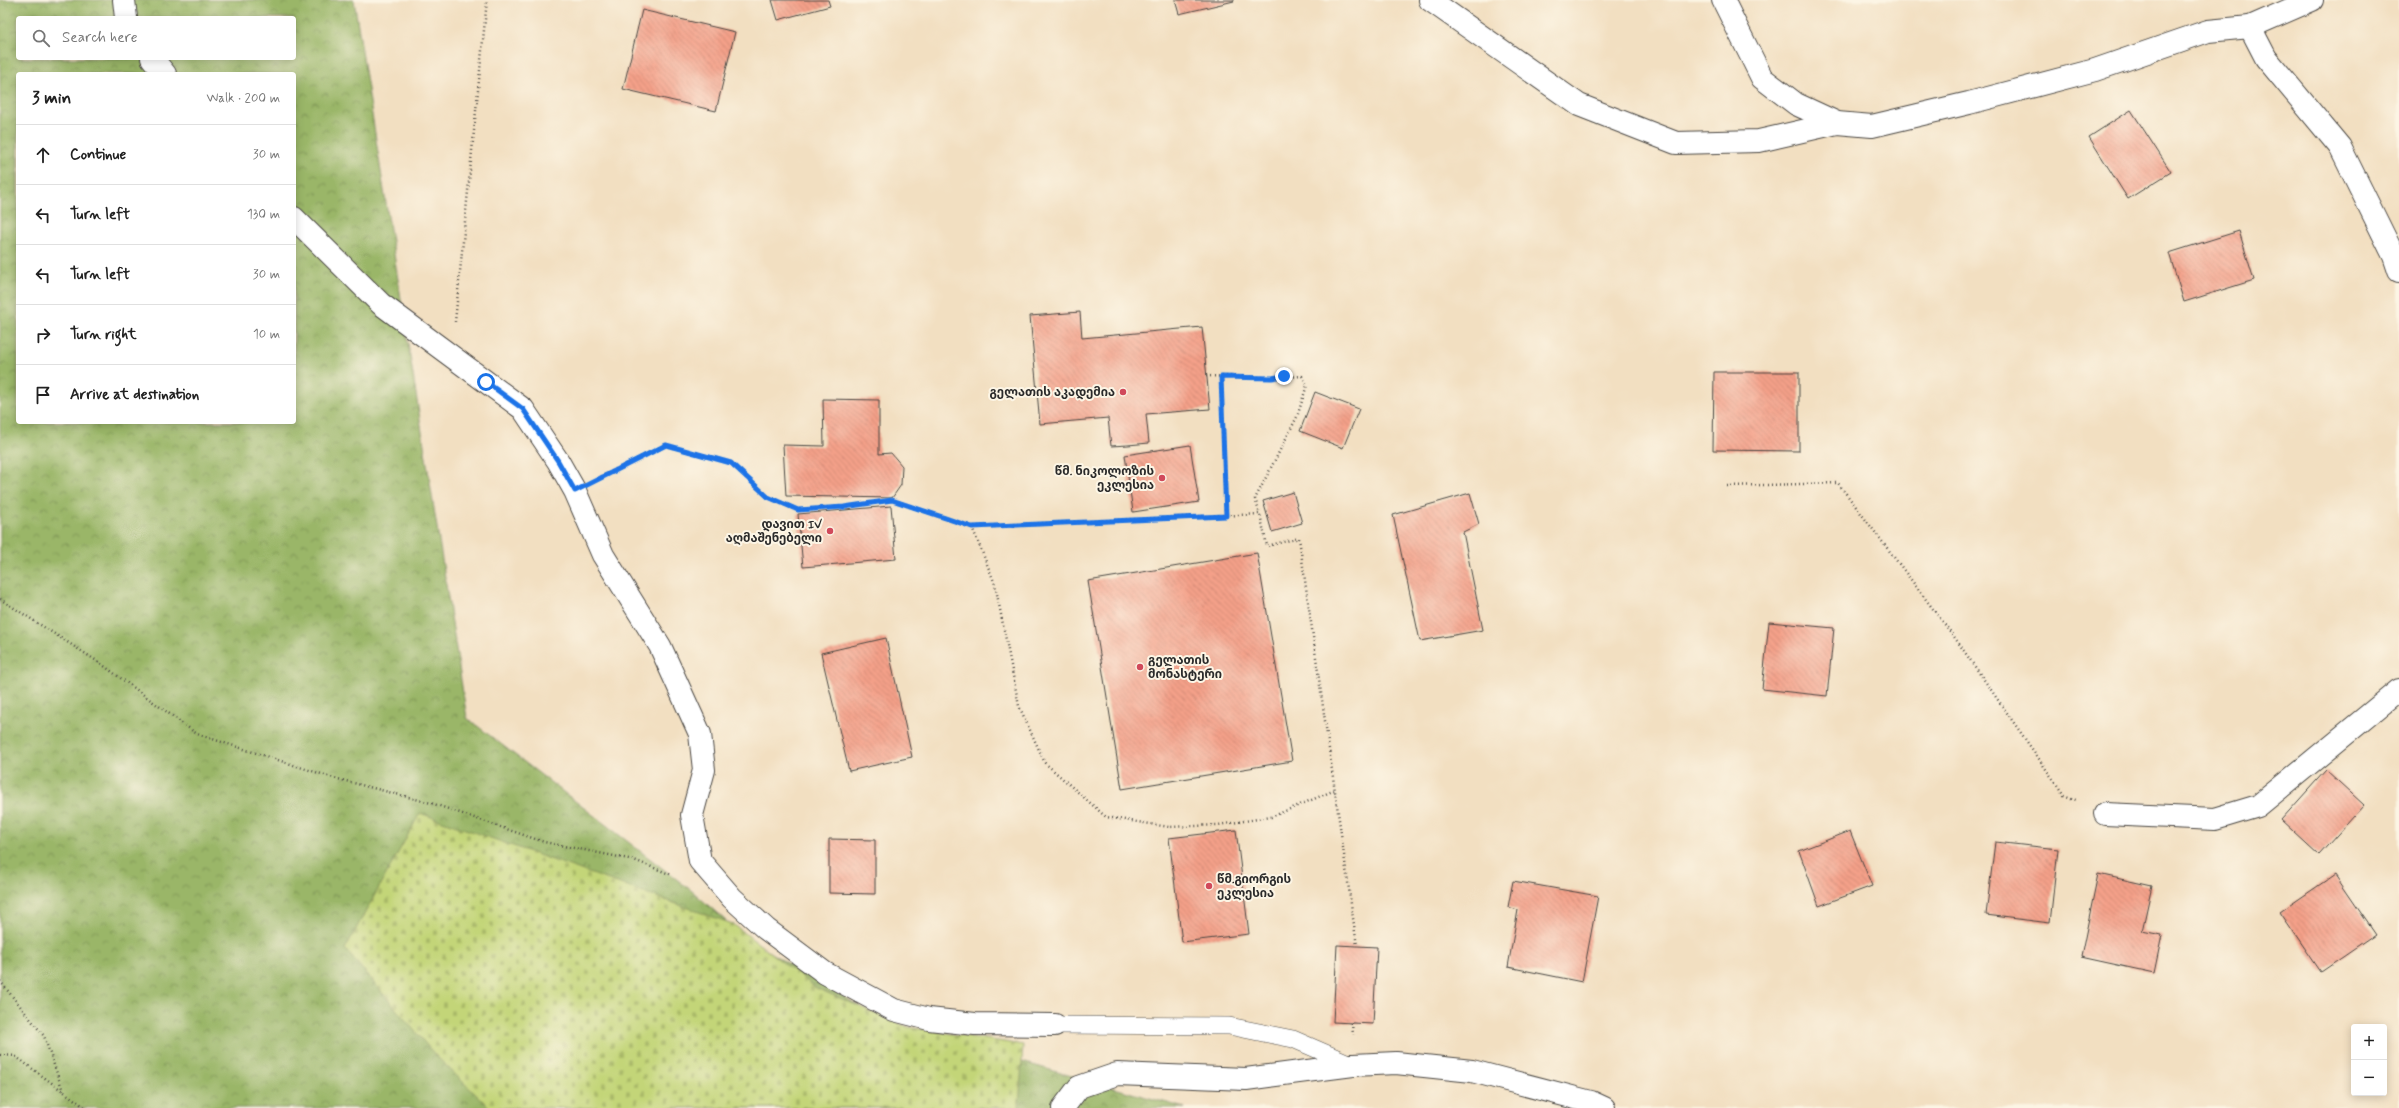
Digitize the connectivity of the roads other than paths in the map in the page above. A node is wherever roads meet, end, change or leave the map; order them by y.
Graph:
1 (124, 0) edge
2 (1430, 0) edge
3 (1723, 0) edge
4 (2312, 0) edge
5 (126, 16) edge
6 (2250, 27) junction
7 (154, 60) edge
8 (163, 72) edge
9 (1836, 123) junction
10 (296, 220) edge
11 (2399, 271) edge
12 (2399, 690) edge
13 (2105, 814) road end
14 (1055, 1025) joint
15 (1353, 1065) junction
16 (1064, 1108) edge
17 (1604, 1108) edge

1 - 5 street
2 - 9 street
3 - 9 street
4 - 6 street
6 - 9 street
6 - 11 street
7 - 8 street
10 - 14 street
12 - 13 street
14 - 15 lane
15 - 16 street
15 - 17 street

